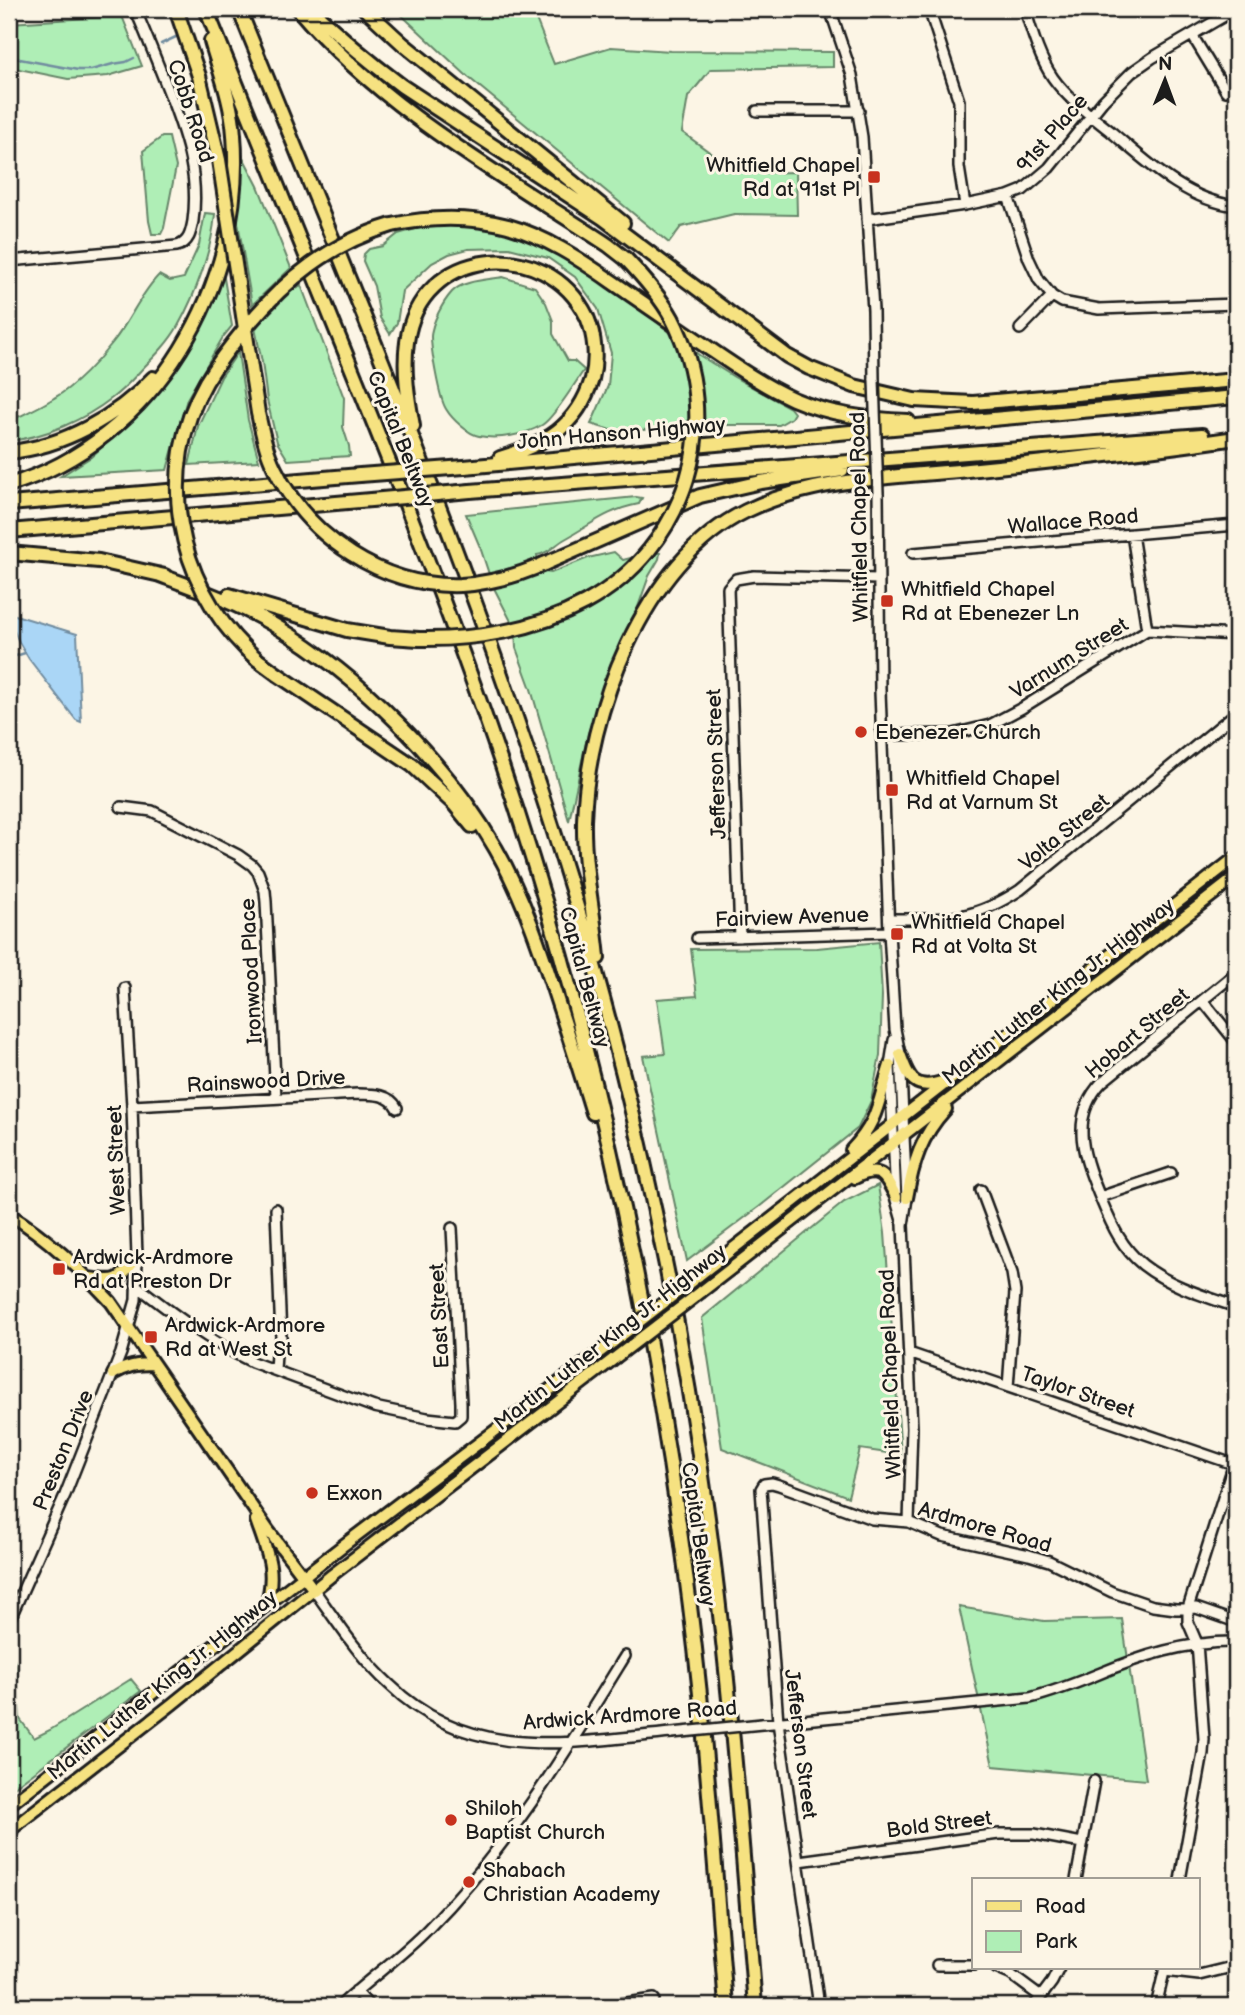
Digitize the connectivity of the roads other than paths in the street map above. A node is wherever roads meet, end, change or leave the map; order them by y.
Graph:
1 (135, 9) edge
2 (176, 9) edge
3 (204, 9) edge
4 (239, 9) edge
5 (298, 9) edge
6 (311, 9) edge
7 (365, 9) edge
8 (830, 9) edge
9 (929, 9) edge
10 (1025, 9) edge
11 (1236, 9) edge
12 (1192, 35) junction
13 (1226, 91) dead end
14 (757, 110) dead end
15 (859, 111) junction
16 (1091, 116) junction
17 (1009, 196) junction
18 (965, 205) junction
19 (1236, 206) edge
20 (867, 219) junction
21 (9, 261) edge
22 (1052, 296) junction
23 (1236, 304) edge
24 (732, 316) junction
25 (1020, 329) dead end
26 (187, 337) junction
27 (1236, 379) edge
28 (1236, 397) edge
29 (1027, 417) junction
30 (1236, 432) edge
31 (1236, 438) edge
32 (9, 452) edge
33 (975, 452) junction
34 (422, 464) junction
35 (464, 467) junction
36 (9, 485) edge
37 (9, 505) edge
38 (1236, 525) edge
39 (9, 531) edge
40 (1132, 534) junction
41 (913, 552) dead end
42 (9, 553) edge
43 (157, 574) junction
44 (878, 579) junction
45 (1147, 630) junction
46 (1236, 635) edge
47 (1236, 713) edge
48 (882, 735) junction
49 (121, 807) dead end
50 (1236, 857) edge
51 (1236, 877) edge
52 (523, 904) junction
53 (889, 919) junction
54 (889, 932) junction
55 (740, 937) junction
56 (697, 938) dead end
57 (1236, 973) edge
58 (125, 988) dead end
59 (601, 990) junction
60 (1203, 1001) junction
61 (895, 1029) junction
62 (1236, 1042) edge
63 (900, 1054) junction
64 (890, 1065) junction
65 (953, 1077) junction
66 (970, 1083) junction
67 (276, 1098) junction
68 (132, 1107) junction
69 (397, 1108) dead end
70 (903, 1117) junction
71 (893, 1124) junction
72 (904, 1136) junction
73 (893, 1143) junction
74 (1171, 1173) dead end
75 (825, 1176) junction
76 (834, 1190) junction
77 (981, 1190) dead end
78 (901, 1197) junction
79 (1100, 1197) junction
80 (276, 1209) dead end
81 (9, 1214) edge
82 (625, 1218) junction
83 (452, 1228) dead end
84 (136, 1257) junction
85 (89, 1278) junction
86 (136, 1285) junction
87 (1236, 1307) edge
88 (128, 1329) junction
89 (909, 1353) junction
90 (153, 1364) junction
91 (275, 1370) junction
92 (113, 1374) junction
93 (1007, 1387) junction
94 (1236, 1462) edge
95 (762, 1486) joint
96 (253, 1508) junction
97 (909, 1522) junction
98 (304, 1576) junction
99 (313, 1590) junction
100 (266, 1605) junction
101 (1188, 1608) junction
102 (9, 1621) edge
103 (1236, 1622) edge
104 (1236, 1642) edge
105 (1196, 1643) junction
106 (625, 1656) dead end
107 (778, 1722) junction
108 (572, 1742) junction
109 (1094, 1781) dead end
110 (9, 1805) edge
111 (9, 1831) edge
112 (1082, 1843) junction
113 (799, 1861) junction
114 (1076, 1878) edge
115 (1180, 1878) edge
116 (937, 1965) dead end
117 (972, 1965) edge
118 (1236, 1966) edge
119 (998, 1969) edge
120 (1058, 1969) edge
121 (1164, 1969) edge
122 (356, 1991) junction
123 (1041, 1997) junction
124 (654, 1999) dead end
125 (340, 2006) edge
126 (369, 2006) edge
127 (606, 2006) edge
128 (617, 2006) edge
129 (726, 2006) edge
130 (755, 2006) edge
131 (819, 2006) edge
132 (1034, 2006) edge
133 (1156, 2006) edge

1 - 21 street, Cobb Road
2 - 33 highway, bridge
3 - 26 highway
3 - 82 highway, Capital Beltway
4 - 34 highway, Capital Beltway
5 - 43 highway, bridge
6 - 24 highway
7 - 24 highway
8 - 15 street, Whitfield Chapel Road
9 - 18 street
10 - 16 street
11 - 12 street, 91st Place
12 - 13 street
12 - 16 street, 91st Place
14 - 15 street
15 - 20 street, Whitfield Chapel Road
16 - 17 street, 91st Place
16 - 19 street
17 - 18 street, 91st Place
17 - 22 street
18 - 20 street, 91st Place
20 - 44 street, Whitfield Chapel Road, bridge
22 - 23 street
22 - 25 street
24 - 27 highway
26 - 32 highway
26 - 36 highway
28 - 29 highway, John Hanson Highway
29 - 35 highway, John Hanson Highway
29 - 52 highway, bridge
30 - 33 highway
31 - 59 highway
33 - 39 highway, bridge
34 - 35 highway
34 - 59 highway, Capital Beltway
35 - 37 highway, John Hanson Highway, bridge
38 - 40 street, Wallace Road
40 - 41 street, Wallace Road
40 - 45 street
42 - 43 highway
43 - 52 highway
44 - 48 street, Whitfield Chapel Road
44 - 55 street, Jefferson Street
45 - 46 street, Varnum Street
45 - 48 street, Varnum Street
47 - 53 street, Volta Street
48 - 53 street, Whitfield Chapel Road
49 - 67 street, Ironwood Place
50 - 65 main road, Martin Luther King Jr. Highway
51 - 66 main road, Martin Luther King Jr. Highway
52 - 82 highway
53 - 54 street, Whitfield Chapel Road
54 - 55 street, Fairview Avenue
54 - 61 street, Whitfield Chapel Road
55 - 56 street, Fairview Avenue
57 - 60 street, Hobart Street
58 - 68 street, West Street
59 - 130 highway, Capital Beltway
60 - 62 street
60 - 79 street, Hobart Street
61 - 63 street, Whitfield Chapel Road
61 - 64 street, Whitfield Chapel Road
63 - 65 main road
63 - 70 street, Whitfield Chapel Road
64 - 71 street, Whitfield Chapel Road
64 - 75 main road
65 - 70 main road, Martin Luther King Jr. Highway
66 - 72 main road, Martin Luther King Jr. Highway
66 - 78 main road
67 - 68 street, Rainswood Drive
67 - 69 street, Rainswood Drive
68 - 84 street, West Street
70 - 71 main road, Martin Luther King Jr. Highway
70 - 72 street, Whitfield Chapel Road
71 - 73 street, Whitfield Chapel Road
71 - 75 main road, Martin Luther King Jr. Highway
72 - 73 main road, Martin Luther King Jr. Highway
72 - 78 street, Whitfield Chapel Road
73 - 76 main road, Martin Luther King Jr. Highway
73 - 78 street, Whitfield Chapel Road
74 - 79 street
75 - 98 main road, Martin Luther King Jr. Highway, bridge
76 - 78 main road
76 - 99 main road, Martin Luther King Jr. Highway, bridge
77 - 93 street
78 - 89 street, Whitfield Chapel Road
79 - 87 street, Hobart Street
80 - 91 street
81 - 85 main road, Ardwick Ardmore Road
82 - 129 highway, Capital Beltway
83 - 91 street, East Street
84 - 85 main road
84 - 86 street, West Street
85 - 88 main road, Ardwick Ardmore Road
86 - 88 street, West Street
86 - 91 street
88 - 90 main road, Ardwick Ardmore Road
88 - 92 street, Preston Drive
89 - 93 street, Taylor Street
89 - 97 street, Whitfield Chapel Road
90 - 92 main road
90 - 96 main road, Ardwick Ardmore Road
92 - 102 street, Preston Drive
93 - 94 street, Taylor Street
94 - 101 street
95 - 97 street, Ardmore Road
95 - 107 street, Jefferson Street
96 - 98 main road, Ardwick Ardmore Road
96 - 100 main road
97 - 101 street, Ardmore Road
98 - 99 main road, Ardwick Ardmore Road
98 - 100 main road, Martin Luther King Jr. Highway
99 - 108 street, Ardwick Ardmore Road
99 - 111 main road, Martin Luther King Jr. Highway
100 - 110 main road, Martin Luther King Jr. Highway
101 - 103 street, Ardmore Road
101 - 105 street
104 - 105 street, Ardwick Ardmore Road
105 - 107 street, Ardwick Ardmore Road
105 - 115 street
106 - 108 street
107 - 108 street, Ardwick Ardmore Road, bridge
107 - 113 street, Jefferson Street
108 - 122 street
109 - 112 street
112 - 113 street, Bold Street
112 - 114 street
113 - 131 street, Jefferson Street
116 - 117 street
118 - 121 street
119 - 123 street
120 - 123 street
121 - 133 street
122 - 125 street
122 - 126 street
123 - 132 street
124 - 128 street
127 - 128 street

